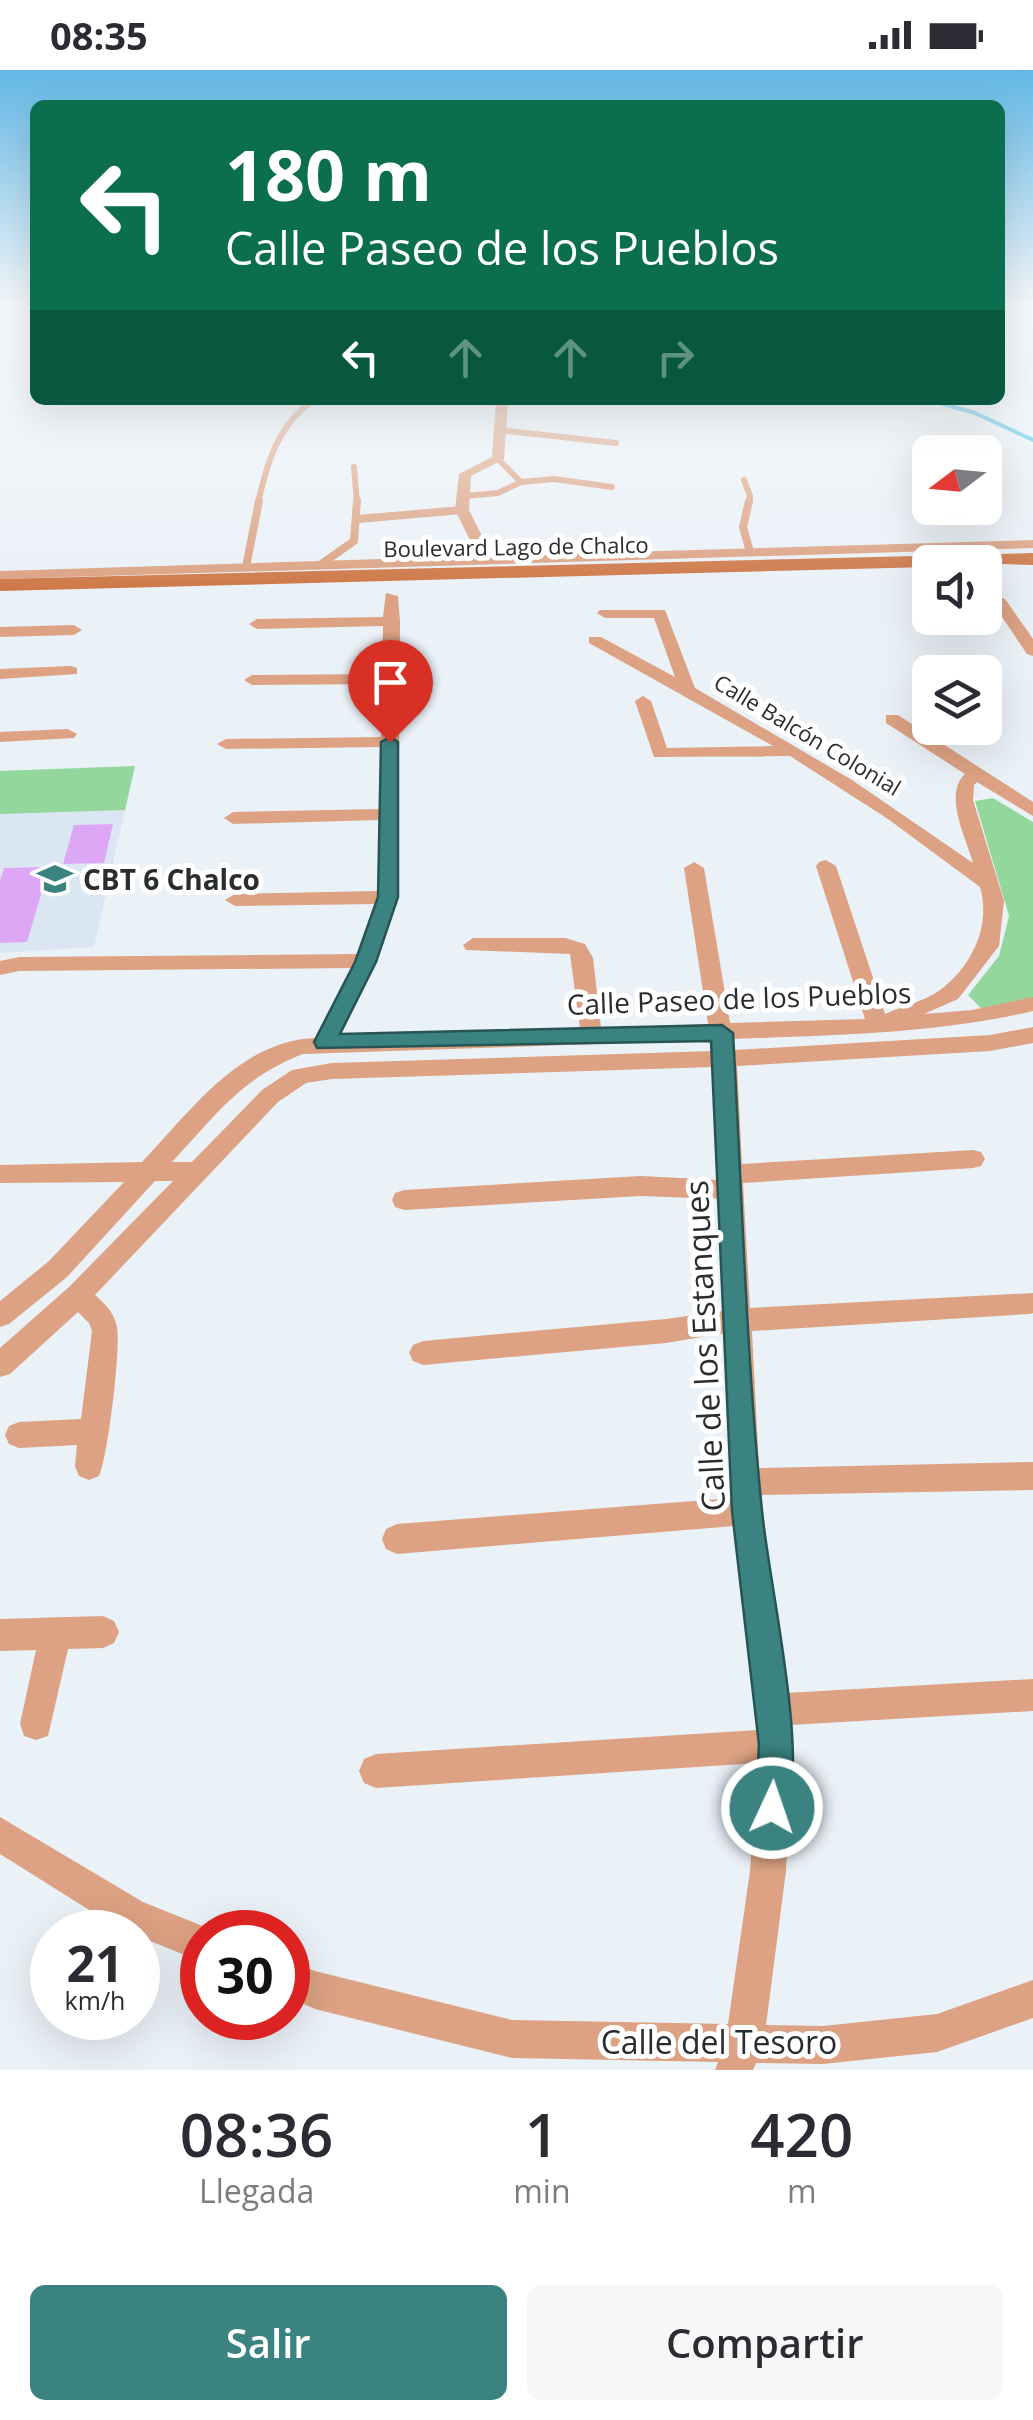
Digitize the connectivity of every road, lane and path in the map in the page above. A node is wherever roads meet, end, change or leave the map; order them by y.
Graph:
1 (306, 405) edge
2 (502, 405) edge
3 (499, 430) junction
4 (616, 443) dead end
5 (498, 458) junction
6 (354, 467) dead end
7 (744, 480) dead end
8 (521, 482) junction
9 (612, 487) dead end
10 (463, 503) junction
11 (358, 520) junction
12 (1033, 544) edge
13 (750, 552) junction
14 (1033, 559) edge
15 (487, 560) junction
16 (320, 565) junction
17 (246, 567) junction
18 (0, 574) edge
19 (0, 585) edge
20 (391, 596) dead end
21 (1002, 605) edge
22 (605, 612) dead end
23 (392, 621) junction
24 (257, 624) dead end
25 (74, 630) dead end
26 (0, 632) edge
27 (595, 640) dead end
28 (1031, 646) edge
29 (71, 671) dead end
30 (0, 674) edge
31 (390, 679) junction
32 (252, 680) dead end
33 (688, 690) junction
34 (642, 701) dead end
35 (892, 718) dead end
36 (68, 734) dead end
37 (0, 737) edge
38 (390, 742) junction
39 (226, 744) dead end
40 (790, 750) junction
41 (976, 773) junction
42 (1033, 810) edge
43 (390, 814) junction
44 (233, 818) dead end
45 (826, 866) dead end
46 (694, 868) dead end
47 (987, 883) junction
48 (388, 897) junction
49 (235, 900) dead end
50 (473, 945) dead end
51 (366, 962) junction
52 (0, 968) edge
53 (950, 994) junction
54 (1033, 1004) edge
55 (972, 1018) junction
56 (878, 1026) junction
57 (591, 1033) junction
58 (1033, 1035) edge
59 (325, 1042) junction
60 (990, 1043) junction
61 (723, 1046) junction
62 (973, 1159) dead end
63 (154, 1170) junction
64 (200, 1171) junction
65 (0, 1174) edge
66 (731, 1182) junction
67 (404, 1200) dead end
68 (78, 1295) junction
69 (1030, 1303) dead end
70 (0, 1316) edge
71 (738, 1320) junction
72 (423, 1353) dead end
73 (0, 1365) edge
74 (96, 1431) junction
75 (19, 1435) dead end
76 (89, 1466) dead end
77 (1033, 1476) edge
78 (746, 1496) junction
79 (397, 1539) dead end
80 (102, 1632) dead end
81 (56, 1633) junction
82 (0, 1635) edge
83 (1033, 1695) edge
84 (772, 1710) junction
85 (36, 1724) dead end
86 (776, 1745) junction
87 (376, 1771) dead end
88 (0, 1834) edge
89 (180, 1935) edge
90 (310, 1988) edge
91 (1033, 1999) edge
92 (739, 2057) edge

1 - 17 lane
2 - 3 street
3 - 4 lane
3 - 5 street
5 - 8 lane
5 - 10 street
6 - 11 lane
7 - 13 lane
8 - 9 lane
8 - 10 lane
10 - 11 lane
10 - 15 street
11 - 16 lane
12 - 13 street
13 - 15 street
14 - 19 main road, Boulevard Lago de Chalco
15 - 16 street
16 - 17 street
17 - 18 street
20 - 23 street
21 - 28 street
22 - 33 street
23 - 24 street
23 - 31 street
25 - 26 street
27 - 33 street, Calle Balcón Colonial
29 - 30 street
31 - 32 street
31 - 38 street
33 - 40 street, Calle Balcón Colonial
34 - 40 street
35 - 41 street
36 - 37 street
38 - 39 street
38 - 43 street
40 - 47 street, Calle Balcón Colonial
41 - 42 street
41 - 47 street
43 - 44 street
43 - 48 street
45 - 56 street
46 - 61 street, Calle de los Estanques
47 - 53 street
48 - 49 street
48 - 51 street
50 - 57 street
51 - 52 street
51 - 59 street
53 - 55 street
53 - 56 street
54 - 55 street, Calle Paseo de los Pueblos
55 - 56 street, Calle Paseo de los Pueblos
55 - 60 street
56 - 61 street, Calle Paseo de los Pueblos
57 - 59 street, Calle Paseo de los Pueblos
57 - 61 street, Calle Paseo de los Pueblos
58 - 60 street, Calle Paseo de los Pueblos
59 - 63 street, Calle Paseo de los Pueblos
60 - 61 street, Calle Paseo de los Pueblos
61 - 64 street, Calle Paseo de los Pueblos
61 - 66 street, Calle de los Estanques
62 - 66 street
63 - 64 street
63 - 65 street
63 - 70 street, Calle Paseo de los Pueblos
64 - 68 street, Calle Paseo de los Pueblos
66 - 67 street
66 - 71 street, Calle de los Estanques
68 - 73 street, Calle Paseo de los Pueblos
68 - 74 street
69 - 71 street
71 - 72 street
71 - 78 street, Calle de los Estanques
74 - 75 street
74 - 76 street
77 - 78 street
78 - 79 street
78 - 84 street, Calle de los Estanques
80 - 81 street
81 - 82 street
81 - 85 street
83 - 84 street
84 - 86 street, Calle de los Estanques
86 - 87 street
86 - 92 street, Calle de los Estanques
88 - 89 street
90 - 92 street, Calle del Tesoro
91 - 92 street, Calle del Tesoro

